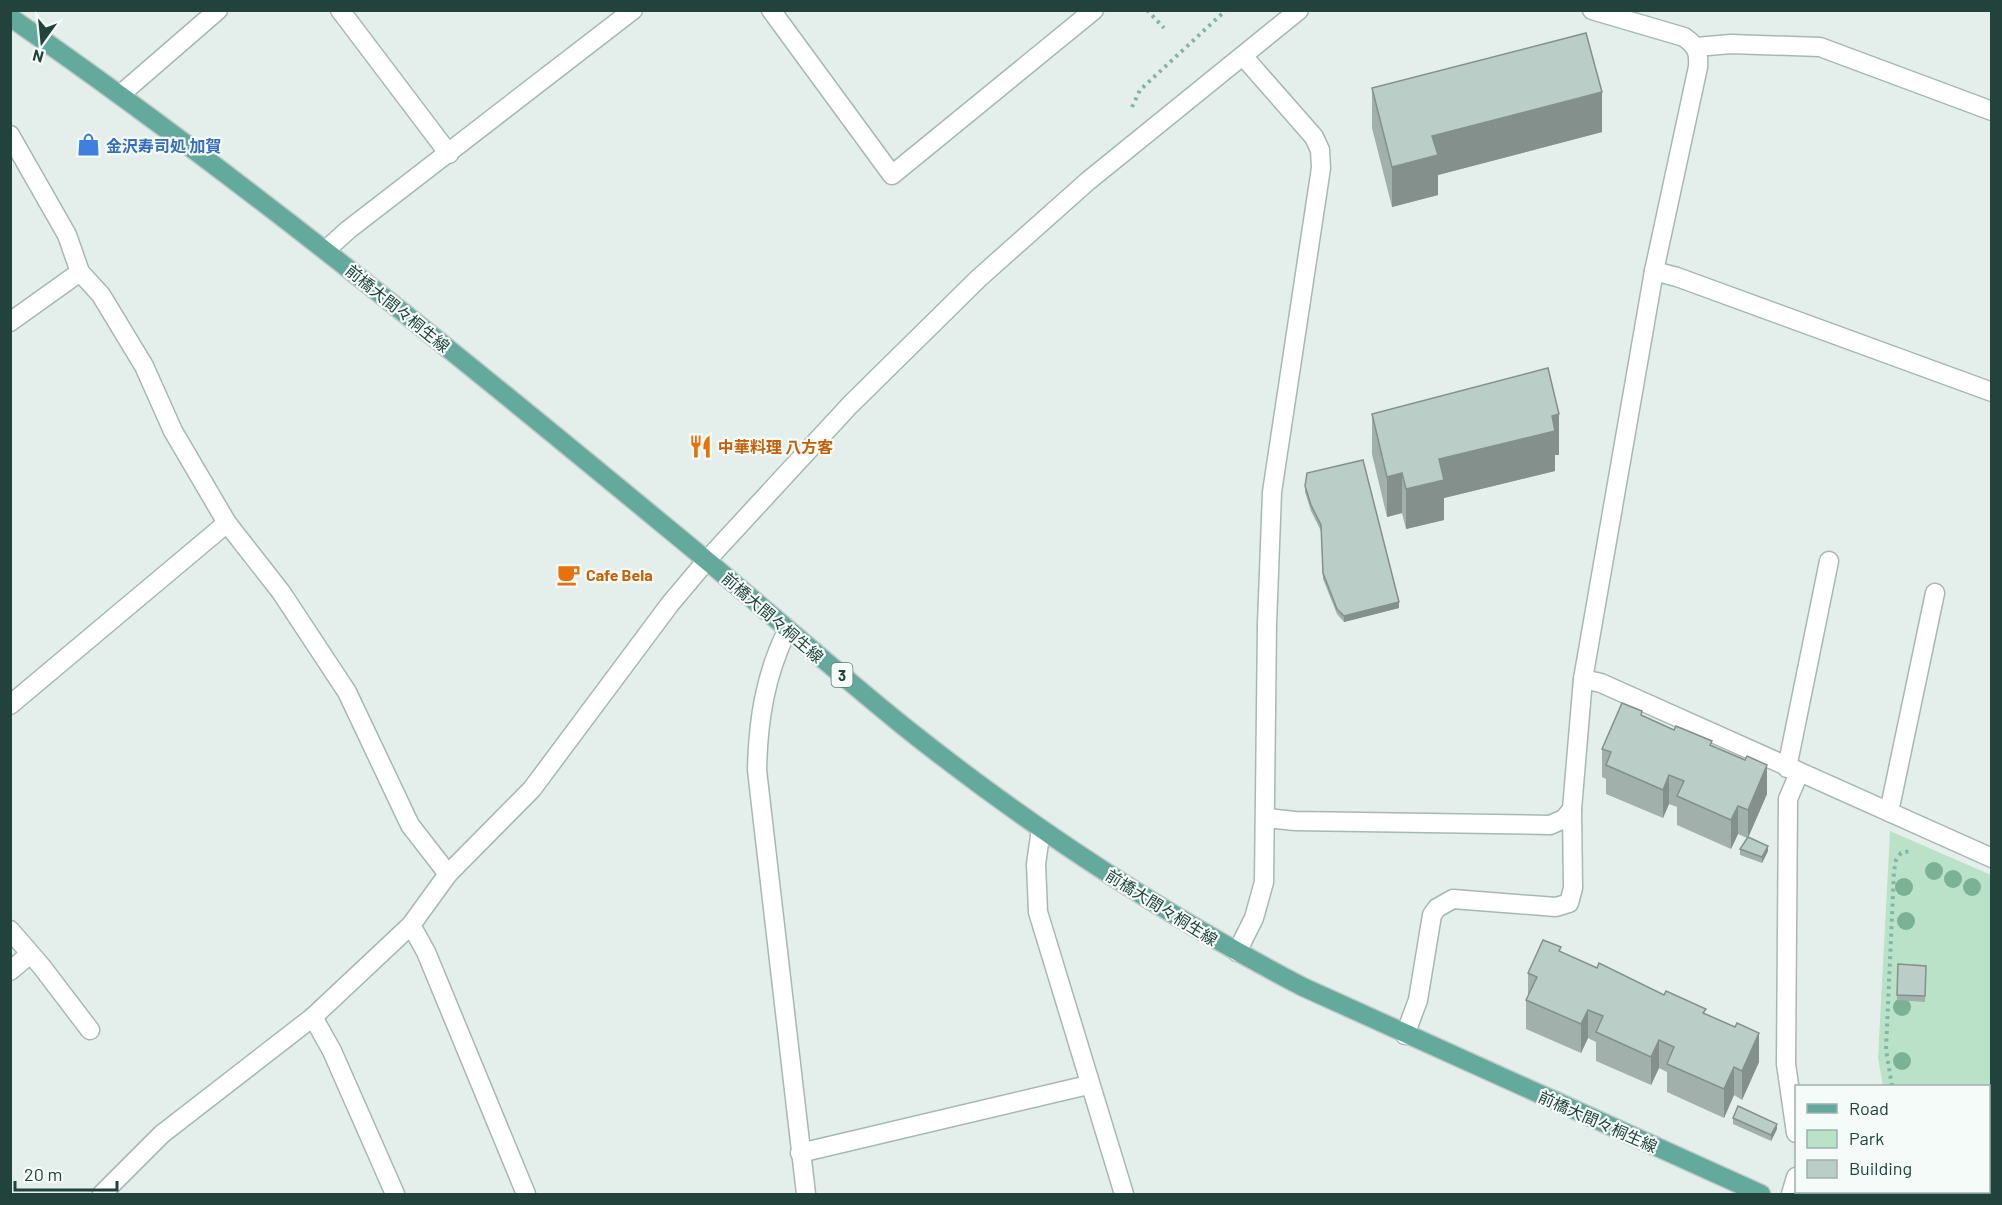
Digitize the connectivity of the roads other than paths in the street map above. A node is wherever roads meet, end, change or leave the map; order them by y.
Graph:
1 (218, 10) edge
2 (340, 10) edge
3 (633, 10) edge
4 (771, 10) edge
5 (1094, 10) edge
6 (1299, 10) edge
7 (1592, 10) edge
8 (10, 17) edge
9 (1696, 47) junction
10 (1243, 56) junction
11 (122, 94) junction
12 (1992, 111) edge
13 (10, 135) edge
14 (449, 154) junction
15 (326, 250) junction
16 (1654, 271) junction
17 (80, 272) junction
18 (10, 322) edge
19 (1992, 392) edge
20 (226, 523) junction
21 (707, 560) junction
22 (1829, 561) dead end
23 (1935, 593) dead end
24 (787, 631) junction
25 (1583, 679) junction
26 (10, 705) edge
27 (1793, 770) junction
28 (1572, 809) junction
29 (1889, 812) junction
30 (1266, 818) junction
31 (1041, 829) junction
32 (1992, 858) edge
33 (448, 874) junction
34 (411, 925) junction
35 (10, 930) edge
36 (1237, 952) junction
37 (29, 955) junction
38 (10, 971) edge
39 (313, 1017) junction
40 (90, 1030) dead end
41 (1405, 1035) junction
42 (1088, 1085) junction
43 (1795, 1120) edge
44 (800, 1153) junction
45 (102, 1194) edge
46 (395, 1194) edge
47 (526, 1194) edge
48 (806, 1194) edge
49 (1124, 1194) edge
50 (1761, 1194) edge

1 - 11 street
2 - 14 street
3 - 14 street
4 - 5 street
6 - 10 street
7 - 9 street
8 - 11 main road, 前橋大間々桐生線 / 3
9 - 12 street
9 - 16 street
10 - 21 street
10 - 30 street
11 - 15 main road, 前橋大間々桐生線 / 3
13 - 17 street
14 - 15 street
15 - 21 main road, 前橋大間々桐生線 / 3
16 - 19 street
16 - 25 street
17 - 18 street
17 - 20 street
20 - 26 street
20 - 33 street
21 - 24 main road, 前橋大間々桐生線 / 3
21 - 33 street
22 - 27 street
23 - 29 street
24 - 31 main road, 前橋大間々桐生線 / 3
24 - 44 street
25 - 27 street
25 - 28 street
27 - 29 street
27 - 43 street
28 - 30 street
28 - 41 street
29 - 32 street
30 - 36 street
31 - 36 main road, 前橋大間々桐生線 / 3
31 - 42 street
33 - 34 street
34 - 39 street
34 - 47 street
35 - 37 street
36 - 41 main road, 前橋大間々桐生線 / 3
37 - 38 street
37 - 40 street
39 - 45 street
39 - 46 street
41 - 50 main road, 前橋大間々桐生線 / 3
42 - 44 street
42 - 49 street
44 - 48 street

